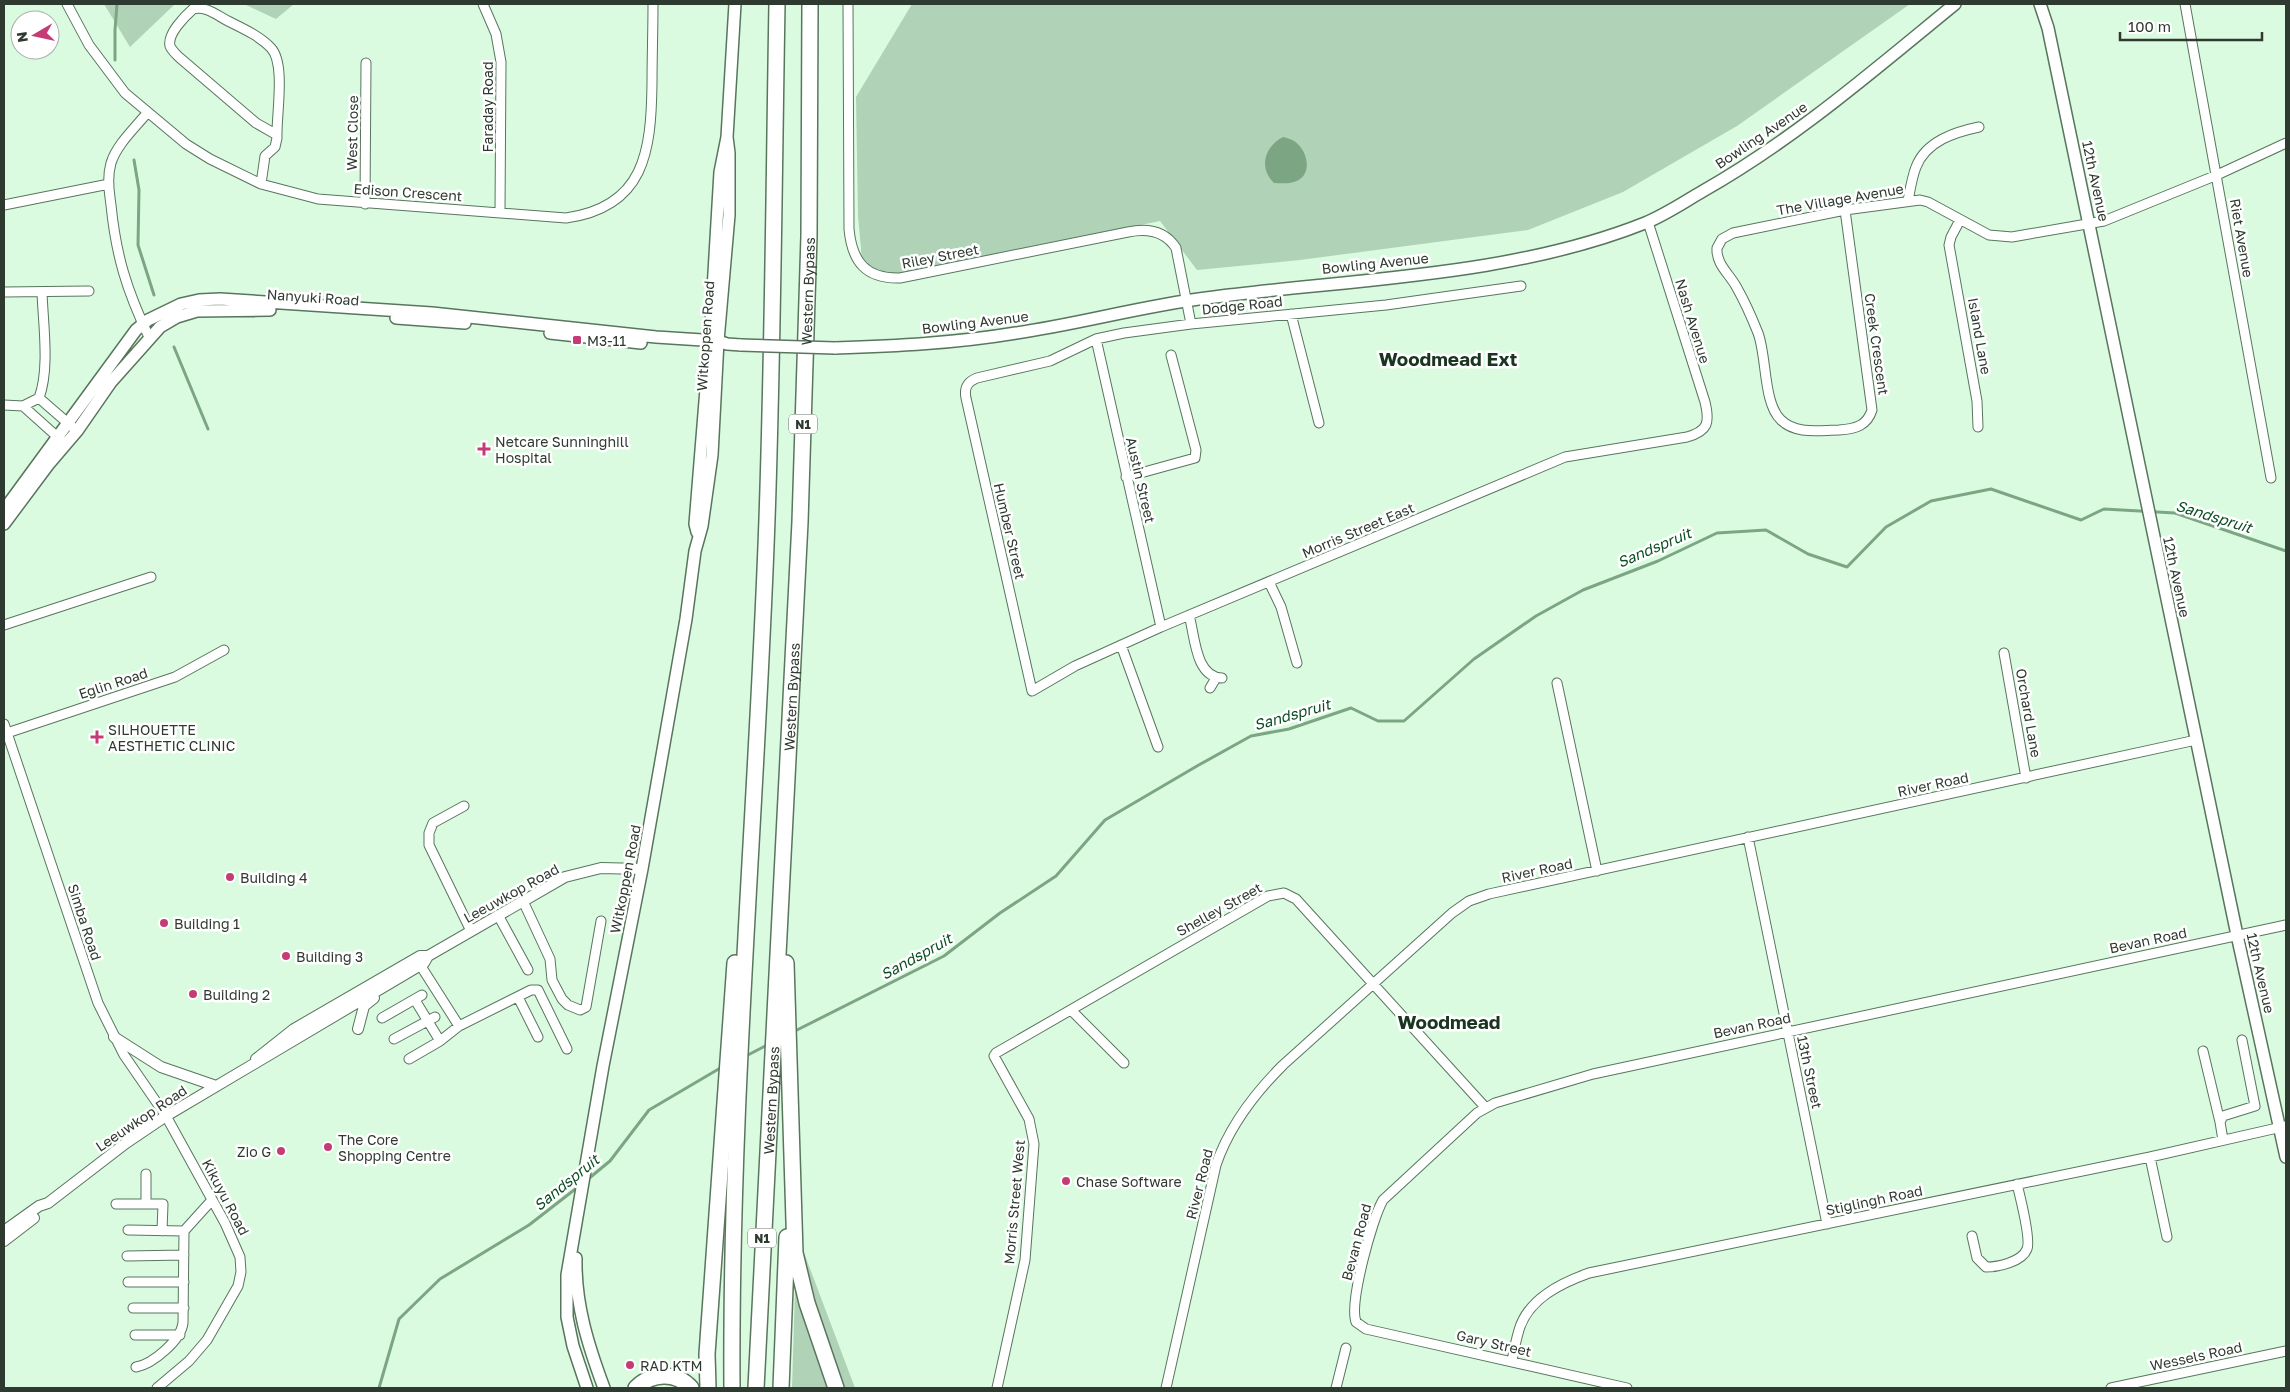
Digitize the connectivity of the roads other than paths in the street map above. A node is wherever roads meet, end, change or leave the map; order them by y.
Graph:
1 (67, 4) edge
2 (484, 4) edge
3 (653, 4) edge
4 (735, 4) edge
5 (777, 4) edge
6 (810, 4) edge
7 (848, 4) edge
8 (1955, 4) edge
9 (2185, 4) edge
10 (2040, 5) edge
11 (366, 63) dead end
12 (147, 113) junction
13 (1979, 127) dead end
14 (277, 135) junction
15 (2286, 142) edge
16 (2216, 175) junction
17 (109, 184) junction
18 (261, 184) junction
19 (1908, 201) junction
20 (365, 204) junction
21 (4, 206) edge
22 (1845, 210) junction
23 (500, 212) junction
24 (1961, 221) junction
25 (1648, 222) junction
26 (2090, 225) junction
27 (1733, 233) joint
28 (1521, 286) dead end
29 (4, 292) edge
30 (42, 292) junction
31 (89, 292) dead end
32 (1185, 301) junction
33 (1291, 314) junction
34 (143, 324) junction
35 (1191, 324) junction
36 (149, 337) junction
37 (1096, 339) junction
38 (717, 344) junction
39 (1171, 355) dead end
40 (973, 380) joint
41 (38, 398) junction
42 (4, 405) edge
43 (23, 406) junction
44 (68, 423) junction
45 (1319, 423) dead end
46 (1978, 427) dead end
47 (1705, 428) joint
48 (77, 431) junction
49 (57, 436) junction
50 (66, 445) junction
51 (1126, 477) junction
52 (2272, 478) dead end
53 (4, 510) edge
54 (4, 524) edge
55 (152, 577) dead end
56 (1269, 582) junction
57 (1189, 615) junction
58 (4, 625) edge
59 (1161, 627) junction
60 (1121, 645) junction
61 (224, 650) dead end
62 (2004, 653) dead end
63 (1297, 663) dead end
64 (1557, 683) dead end
65 (1210, 688) dead end
66 (1032, 691) joint
67 (5, 728) edge
68 (2196, 740) junction
69 (1158, 747) dead end
70 (8, 752) edge
71 (2026, 778) junction
72 (464, 806) dead end
73 (1748, 837) junction
74 (642, 869) junction
75 (1597, 870) junction
76 (523, 901) junction
77 (498, 915) junction
78 (601, 921) dead end
79 (2286, 924) edge
80 (471, 931) junction
81 (2237, 935) junction
82 (418, 962) junction
83 (528, 970) dead end
84 (400, 977) junction
85 (1374, 983) junction
86 (518, 996) junction
87 (780, 1010) junction
88 (1071, 1010) junction
89 (382, 1018) dead end
90 (431, 1019) junction
91 (459, 1026) junction
92 (358, 1029) dead end
93 (1788, 1031) junction
94 (114, 1037) junction
95 (538, 1037) dead end
96 (394, 1039) dead end
97 (2242, 1040) dead end
98 (440, 1041) junction
99 (567, 1049) dead end
100 (2203, 1050) dead end
101 (994, 1056) joint
102 (409, 1059) dead end
103 (254, 1062) junction
104 (1124, 1063) dead end
105 (216, 1086) junction
106 (732, 1102) junction
107 (1485, 1108) junction
108 (166, 1116) junction
109 (2220, 1122) junction
110 (2283, 1127) edge
111 (2223, 1140) junction
112 (2150, 1157) junction
113 (2286, 1157) edge
114 (791, 1163) junction
115 (146, 1174) dead end
116 (2018, 1184) junction
117 (212, 1200) junction
118 (48, 1203) junction
119 (116, 1204) dead end
120 (146, 1204) junction
121 (1827, 1224) junction
122 (577, 1225) junction
123 (128, 1230) dead end
124 (4, 1231) edge
125 (162, 1231) junction
126 (184, 1231) junction
127 (1972, 1236) dead end
128 (2167, 1237) dead end
129 (4, 1241) edge
130 (127, 1256) dead end
131 (184, 1256) junction
132 (128, 1282) dead end
133 (184, 1282) junction
134 (133, 1308) dead end
135 (184, 1308) junction
136 (1356, 1322) joint
137 (135, 1335) dead end
138 (180, 1336) junction
139 (1346, 1348) dead end
140 (2286, 1351) edge
141 (1512, 1360) junction
142 (136, 1367) dead end
143 (157, 1388) edge
144 (587, 1388) edge
145 (604, 1388) edge
146 (636, 1388) edge
147 (691, 1388) edge
148 (708, 1388) edge
149 (732, 1388) edge
150 (756, 1388) edge
151 (781, 1388) edge
152 (836, 1388) edge
153 (997, 1388) edge
154 (1166, 1388) edge
155 (1336, 1388) edge
156 (1627, 1388) edge
157 (2111, 1388) edge

1 - 12 street, Edison Crescent
2 - 23 street, Faraday Road
3 - 23 street, Edison Crescent
4 - 38 main road, Witkoppen Road
5 - 106 highway, N1
6 - 87 highway, Western Bypass / N1
7 - 32 street, Riley Street
8 - 25 main road, Bowling Avenue
9 - 16 street, Riet Avenue
10 - 26 main road, 12th Avenue
11 - 20 street, West Close
12 - 17 street
12 - 18 street, Edison Crescent
13 - 19 street
14 - 14 street
14 - 18 street
15 - 16 street, The Village Avenue
16 - 26 street, The Village Avenue
16 - 52 street, Riet Avenue
17 - 21 street
17 - 34 street
18 - 20 street, Edison Crescent
19 - 22 street, The Village Avenue
19 - 24 street, The Village Avenue
20 - 23 street, Edison Crescent
22 - 27 street, The Village Avenue
22 - 27 street, Creek Crescent
24 - 26 street, The Village Avenue
24 - 46 street, Island Lane
25 - 32 main road, Bowling Avenue
25 - 47 street, Nash Avenue
26 - 68 main road, 12th Avenue
28 - 33 street, Dodge Road
29 - 30 street
30 - 31 street
30 - 41 street
32 - 35 street, Riley Street
32 - 38 main road, Bowling Avenue, bridge
33 - 35 street, Dodge Road
33 - 45 street
34 - 36 street
34 - 38 main road, Nanyuki Road
34 - 44 main road, Nanyuki Road
35 - 37 street, Dodge Road
36 - 38 main road, Nanyuki Road
36 - 48 main road, Nanyuki Road
37 - 40 street, Dodge Road
37 - 51 street, Austin Street
38 - 74 main road, Witkoppen Road
39 - 51 street
40 - 66 street, Humber Street
41 - 43 street
41 - 44 street
42 - 43 street
43 - 49 street
44 - 48 street
44 - 49 main road, Nanyuki Road
47 - 56 street, Morris Street East
48 - 50 main road, Nanyuki Road
49 - 50 street
49 - 53 main road, Nanyuki Road
50 - 54 main road, Nanyuki Road
51 - 59 street, Austin Street
55 - 58 street
56 - 57 street, Morris Street East
56 - 63 street
57 - 59 street, Morris Street East
57 - 65 street
59 - 60 street, Morris Street East
60 - 66 street, Morris Street East
60 - 69 street
61 - 67 street, Eglin Road
62 - 71 street, Orchard Lane
64 - 75 street
67 - 70 street, Simba Road
68 - 71 street, River Road
68 - 81 main road, 12th Avenue
70 - 94 street, Simba Road
71 - 73 street, River Road
72 - 80 street
73 - 75 street, River Road
73 - 93 street, 13th Street
74 - 76 street, Leeuwkop Road
74 - 122 main road, Witkoppen Road
75 - 85 street, River Road
76 - 77 street, Leeuwkop Road
76 - 78 street
77 - 80 street, Leeuwkop Road
77 - 83 street
79 - 81 street, Bevan Road
80 - 82 street, Leeuwkop Road
81 - 93 street, Bevan Road
81 - 110 main road, 12th Avenue
82 - 84 street, Leeuwkop Road
82 - 91 street
82 - 103 street, Leeuwkop Road
84 - 92 street
84 - 103 street, Leeuwkop Road
85 - 88 street, Shelley Street
85 - 107 street, Shelley Street
85 - 154 street, River Road
86 - 91 street
86 - 95 street
86 - 99 street
87 - 114 highway
87 - 150 highway, Western Bypass / N1
88 - 101 street, Shelley Street
88 - 104 street
89 - 90 street
90 - 96 street
90 - 98 street
91 - 98 street
93 - 107 street, Bevan Road
93 - 121 street, 13th Street
94 - 105 street
94 - 108 street, Simba Road
97 - 109 street
98 - 102 street
100 - 109 street
101 - 153 street, Morris Street West
103 - 105 street, Leeuwkop Road
105 - 108 street, Leeuwkop Road
106 - 148 highway
106 - 149 highway, N1
107 - 136 street, Bevan Road
108 - 117 street, Kikuyu Road
108 - 118 street, Leeuwkop Road
109 - 111 street
110 - 111 street, Stiglingh Road
110 - 113 main road, 12th Avenue
111 - 112 street, Stiglingh Road
112 - 116 street, Stiglingh Road
112 - 128 street
114 - 151 highway
114 - 152 highway
115 - 120 street
116 - 121 street, Stiglingh Road
116 - 127 street
117 - 126 street
117 - 143 street, Kikuyu Road
118 - 124 street, Leeuwkop Road
118 - 129 street, Leeuwkop Road
119 - 120 street
120 - 125 street
121 - 141 street, Stiglingh Road
122 - 144 main road, Witkoppen Road
122 - 145 main road, Witkoppen Road
123 - 125 street
125 - 126 street
126 - 131 street
130 - 131 street
131 - 133 street
132 - 133 street
133 - 135 street
134 - 135 street
135 - 138 street
136 - 141 street, Gary Street
137 - 138 street
138 - 142 street
139 - 155 street
140 - 157 street, Wessels Road
141 - 156 street, Gary Street
146 - 147 highway

